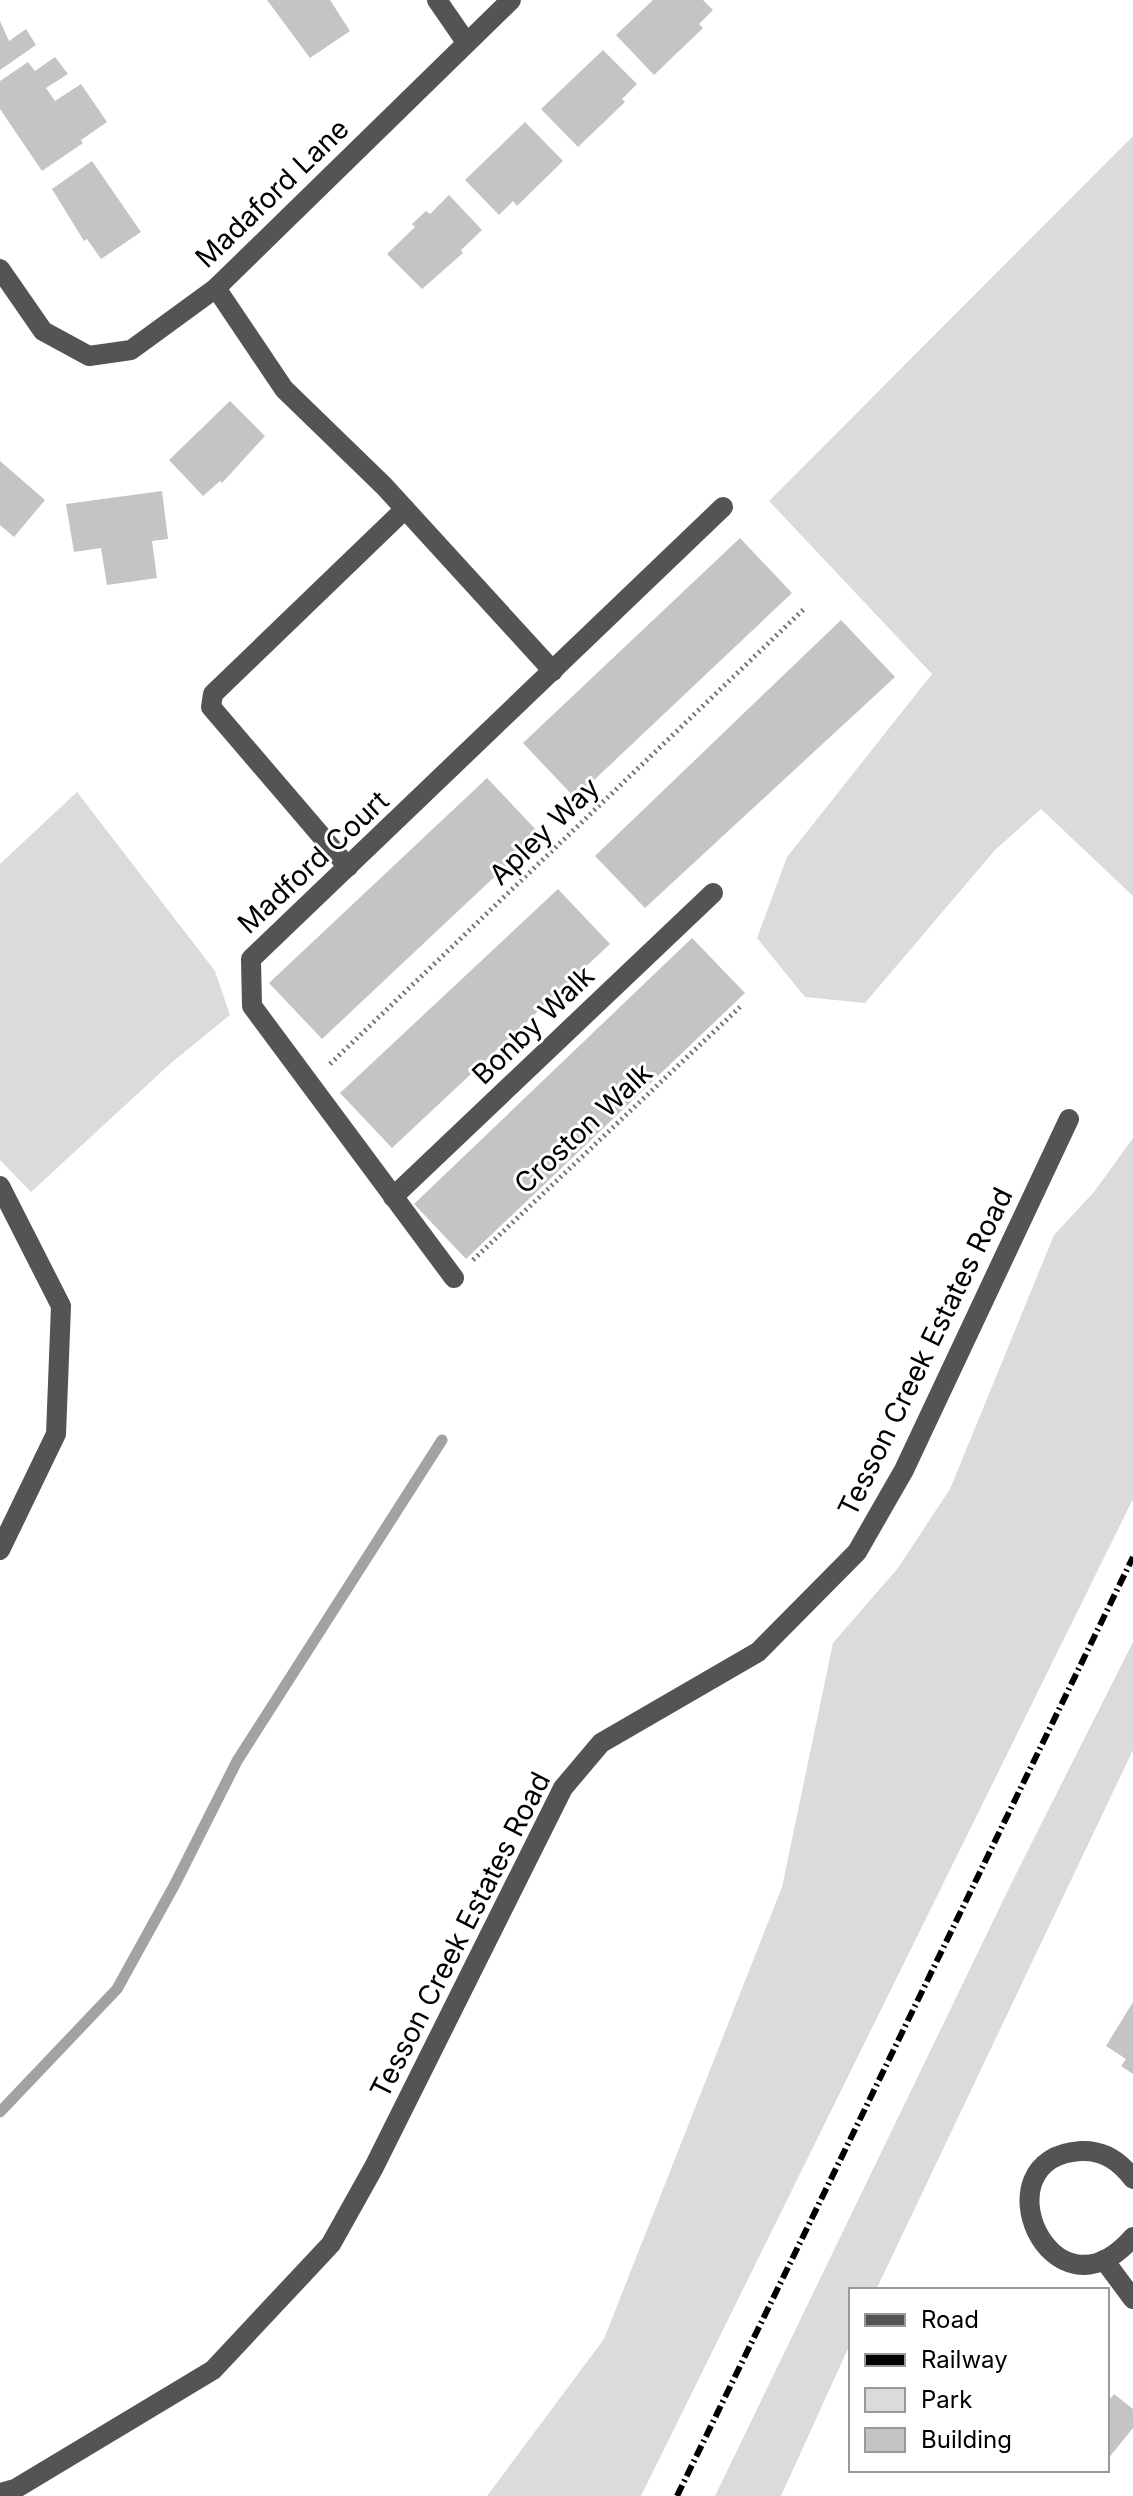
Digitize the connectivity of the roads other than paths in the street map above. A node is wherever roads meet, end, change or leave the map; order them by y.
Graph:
1 (437, 0) edge
2 (511, 0) edge
3 (466, 42) junction
4 (0, 269) edge
5 (216, 288) junction
6 (723, 507) dead end
7 (405, 509) junction
8 (553, 671) junction
9 (348, 867) junction
10 (713, 893) dead end
11 (1069, 1119) dead end
12 (0, 1186) edge
13 (393, 1197) junction
14 (454, 1278) road end
15 (0, 1550) edge
16 (1133, 2179) edge
17 (1133, 2237) edge
18 (1104, 2260) junction
19 (1133, 2299) edge
20 (0, 2493) edge

1 - 3 street
2 - 3 street, Madaford Lane
3 - 5 street, Madaford Lane
4 - 5 street, Madaford Lane
5 - 7 street
6 - 8 street, Madford Court
7 - 8 street
7 - 9 street
8 - 9 street, Madford Court
9 - 13 street, Madford Court
10 - 13 street, Bonby Walk
11 - 20 street, Tesson Creek Estates Road
12 - 15 street
13 - 14 street, Madford Court
16 - 18 street
17 - 18 street
18 - 19 street

